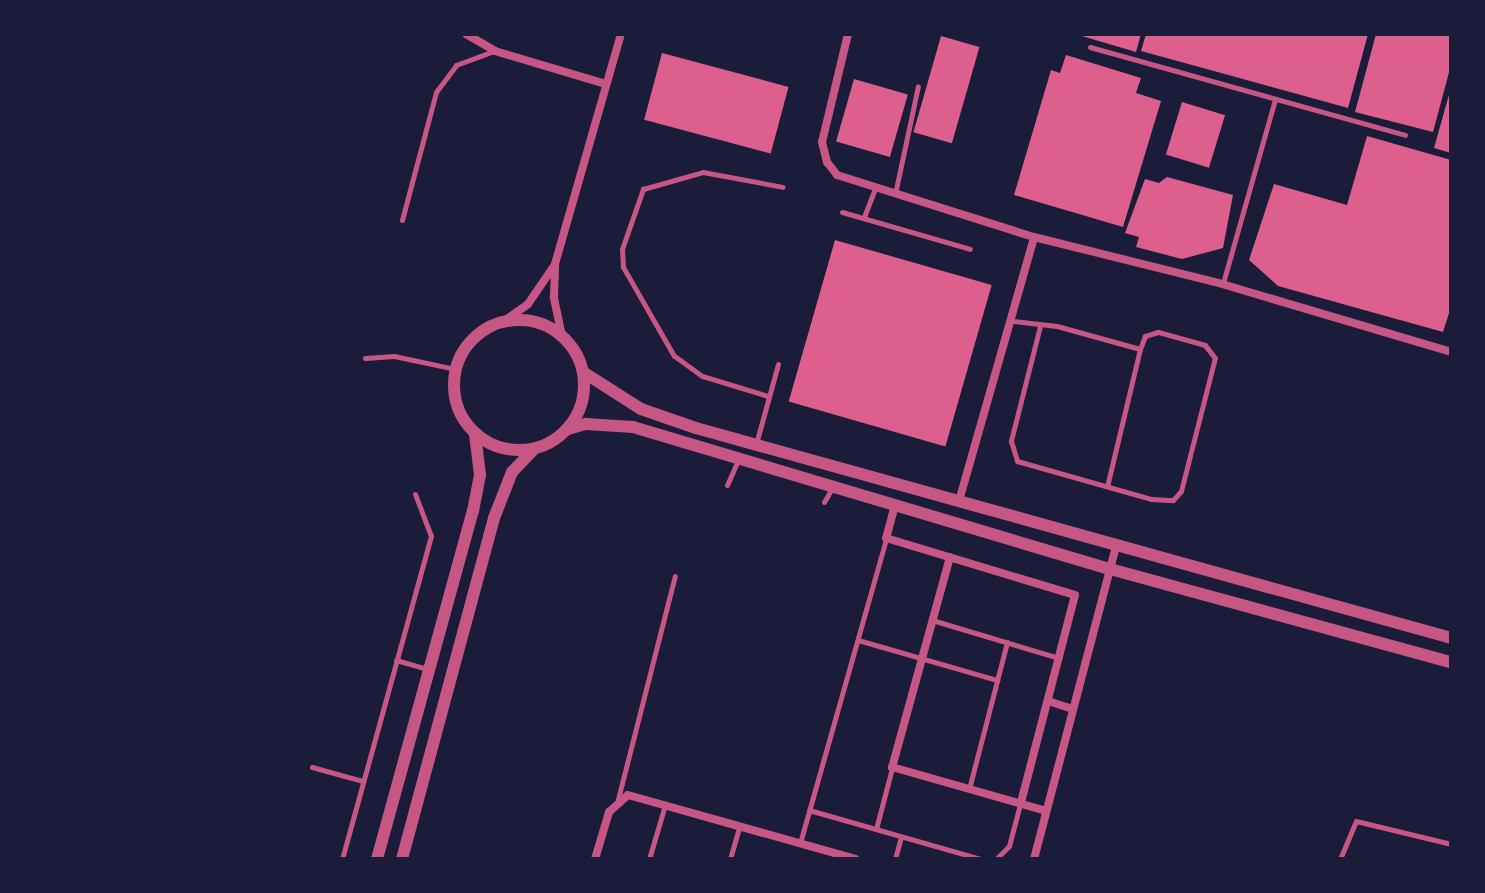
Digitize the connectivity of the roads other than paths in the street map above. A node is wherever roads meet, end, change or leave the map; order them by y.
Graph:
1 (466, 34) edge
2 (621, 34) edge
3 (848, 34) edge
4 (1090, 47) dead end
5 (495, 51) junction
6 (606, 84) junction
7 (918, 86) dead end
8 (1275, 99) junction
9 (1405, 135) dead end
10 (783, 187) dead end
11 (875, 188) junction
12 (895, 195) junction
13 (842, 212) dead end
14 (864, 217) junction
15 (402, 220) dead end
16 (1034, 237) junction
17 (970, 249) dead end
18 (555, 264) junction
19 (1222, 284) junction
20 (504, 321) junction
21 (1013, 321) junction
22 (1040, 326) junction
23 (562, 336) junction
24 (1140, 349) junction
25 (1451, 352) edge
26 (365, 358) dead end
27 (778, 364) dead end
28 (455, 369) junction
29 (583, 372) junction
30 (768, 396) junction
31 (568, 429) junction
32 (475, 434) junction
33 (756, 445) junction
34 (533, 450) junction
35 (738, 459) junction
36 (727, 485) dead end
37 (1107, 486) junction
38 (833, 487) junction
39 (415, 494) dead end
40 (959, 501) junction
41 (824, 502) dead end
42 (895, 505) junction
43 (886, 538) junction
44 (1116, 546) junction
45 (950, 557) junction
46 (1110, 569) junction
47 (675, 576) dead end
48 (932, 620) junction
49 (1451, 638) edge
50 (858, 640) junction
51 (1007, 642) junction
52 (922, 658) junction
53 (1060, 658) junction
54 (396, 660) junction
55 (1451, 662) edge
56 (429, 670) junction
57 (997, 680) junction
58 (1048, 701) junction
59 (1073, 709) junction
60 (312, 767) dead end
61 (892, 767) junction
62 (363, 781) junction
63 (969, 789) junction
64 (618, 799) junction
65 (1021, 803) junction
66 (665, 804) junction
67 (809, 810) junction
68 (1046, 811) junction
69 (739, 826) junction
70 (876, 829) junction
71 (901, 836) junction
72 (800, 843) junction
73 (1451, 844) edge
74 (342, 859) edge
75 (377, 859) edge
76 (402, 859) edge
77 (595, 859) edge
78 (649, 859) edge
79 (730, 859) edge
80 (855, 859) edge
81 (895, 859) edge
82 (981, 859) edge
83 (996, 859) edge
84 (1034, 859) edge
85 (1340, 859) edge

1 - 5 street
2 - 6 street
3 - 11 street
4 - 8 lane
5 - 6 street
5 - 15 lane
6 - 18 street
7 - 12 lane
8 - 9 lane
8 - 19 lane
10 - 30 lane
11 - 12 street
11 - 14 lane
12 - 16 street
13 - 14 lane
14 - 17 lane
16 - 19 street
16 - 21 street
18 - 20 street
18 - 23 street
19 - 25 street
20 - 23 street
20 - 28 street
21 - 22 lane
21 - 40 street
22 - 24 lane
22 - 37 lane
23 - 29 street
24 - 37 lane
24 - 37 lane
26 - 28 lane
27 - 30 lane
28 - 32 street
29 - 31 street
29 - 33 street
30 - 33 lane
31 - 34 street
31 - 35 street
32 - 34 street
32 - 56 street
33 - 40 street
34 - 76 street
35 - 36 lane
35 - 38 street
38 - 41 lane
38 - 42 street
39 - 54 lane
40 - 44 street
42 - 43 street
42 - 46 street
43 - 45 street
43 - 50 lane
44 - 46 street
44 - 49 street
45 - 48 street
45 - 53 street
46 - 55 street
46 - 59 street
47 - 64 lane
48 - 51 lane
48 - 52 street
50 - 52 lane
50 - 67 lane
51 - 53 lane
51 - 57 lane
52 - 57 lane
52 - 61 street
53 - 58 street
54 - 56 lane
54 - 62 lane
56 - 75 street
57 - 63 lane
58 - 59 street
58 - 65 street
59 - 68 street
60 - 62 lane
61 - 63 street
61 - 70 lane
62 - 74 lane
63 - 65 street
64 - 66 street
64 - 77 street
65 - 68 street
65 - 83 lane
66 - 69 street
66 - 78 lane
67 - 70 lane
67 - 72 lane
68 - 84 street
69 - 72 street
69 - 79 lane
70 - 71 lane
71 - 81 lane
71 - 82 lane
72 - 80 street
73 - 85 lane

